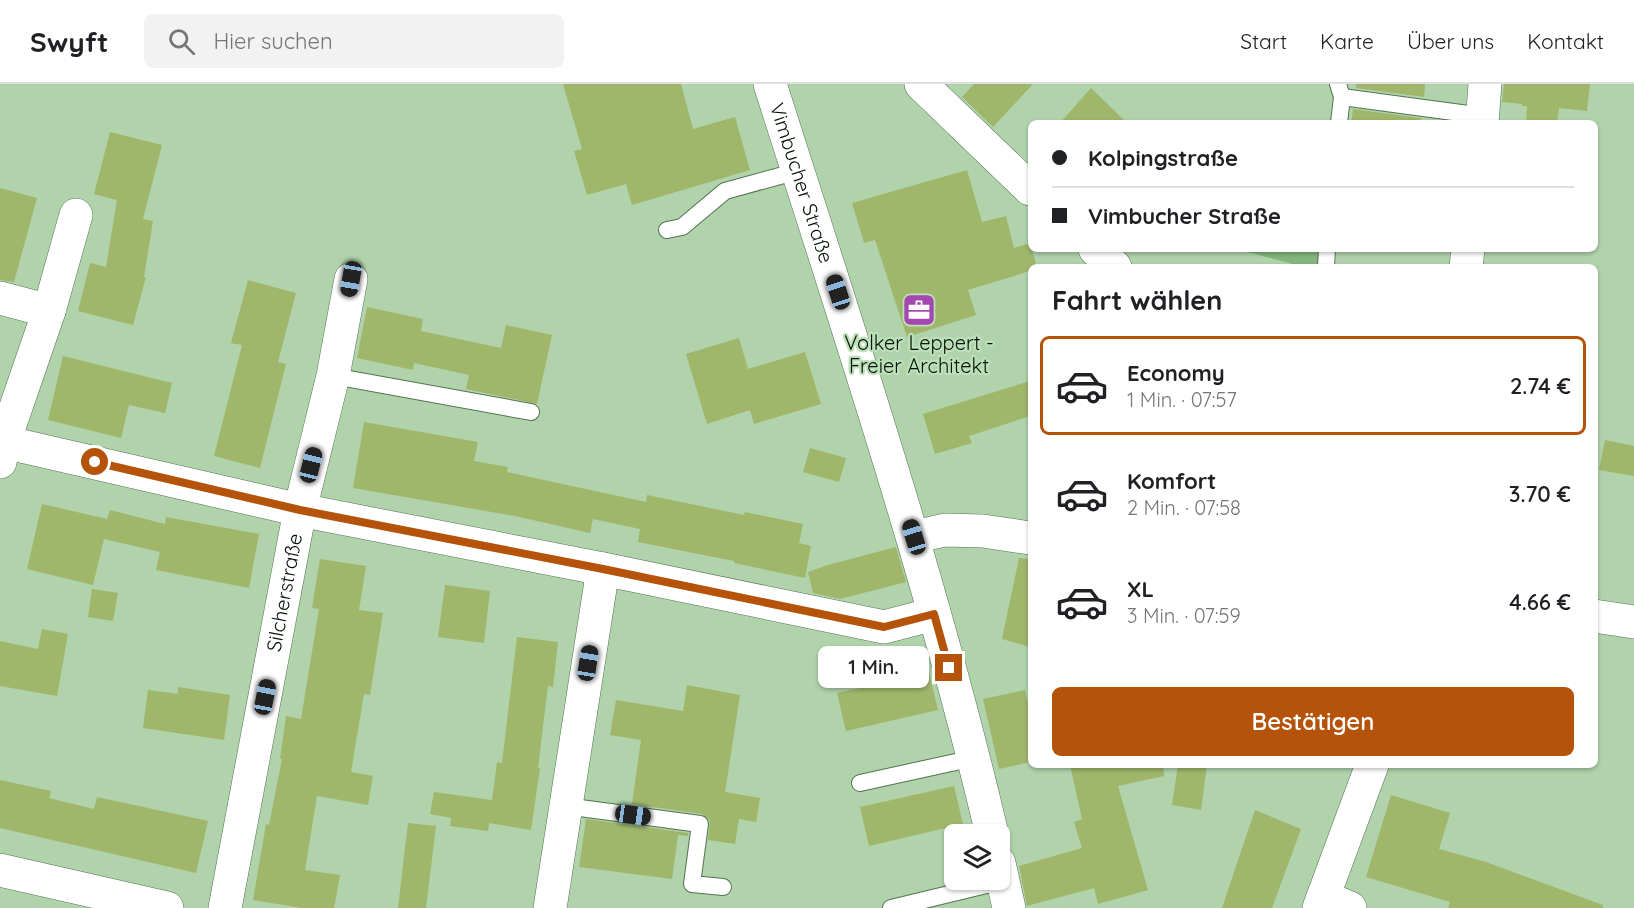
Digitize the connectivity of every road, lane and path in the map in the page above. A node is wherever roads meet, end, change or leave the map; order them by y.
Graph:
1 (770, 84) edge
2 (921, 84) edge
3 (1485, 84) edge
4 (1340, 90) edge
5 (1339, 120) edge
6 (1482, 120) edge
7 (798, 171) junction
8 (1028, 187) edge
9 (76, 215) dead end
10 (667, 230) dead end
11 (1098, 252) edge
12 (1112, 264) edge
13 (351, 279) dead end
14 (0, 298) edge
15 (49, 311) junction
16 (333, 376) junction
17 (531, 412) dead end
18 (2, 448) edge
19 (300, 510) junction
20 (914, 537) junction
21 (1028, 538) edge
22 (603, 569) junction
23 (934, 614) junction
24 (1598, 617) edge
25 (1634, 622) edge
26 (974, 758) junction
27 (1371, 768) edge
28 (860, 783) dead end
29 (565, 806) junction
30 (990, 824) edge
31 (0, 870) edge
32 (723, 887) dead end
33 (976, 890) edge
34 (1331, 904) edge
35 (167, 908) edge
36 (225, 908) edge
37 (550, 908) edge
38 (891, 908) edge

1 - 7 street, Vimbucher Straße
2 - 8 street
3 - 6 street
4 - 5 lane
4 - 6 lane
7 - 10 lane
7 - 20 street, Vimbucher Straße
9 - 15 street
11 - 12 street
13 - 16 street, Silcherstraße
14 - 15 street
15 - 18 street
16 - 17 lane
16 - 19 street, Silcherstraße
18 - 19 street
19 - 22 street
19 - 36 street, Silcherstraße
20 - 21 street
20 - 23 street, Vimbucher Straße
22 - 23 street
22 - 29 street
23 - 26 street, Vimbucher Straße
24 - 25 street
26 - 28 lane
26 - 30 street, Vimbucher Straße
27 - 34 street
29 - 32 lane
29 - 37 street
31 - 35 street
33 - 38 lane

